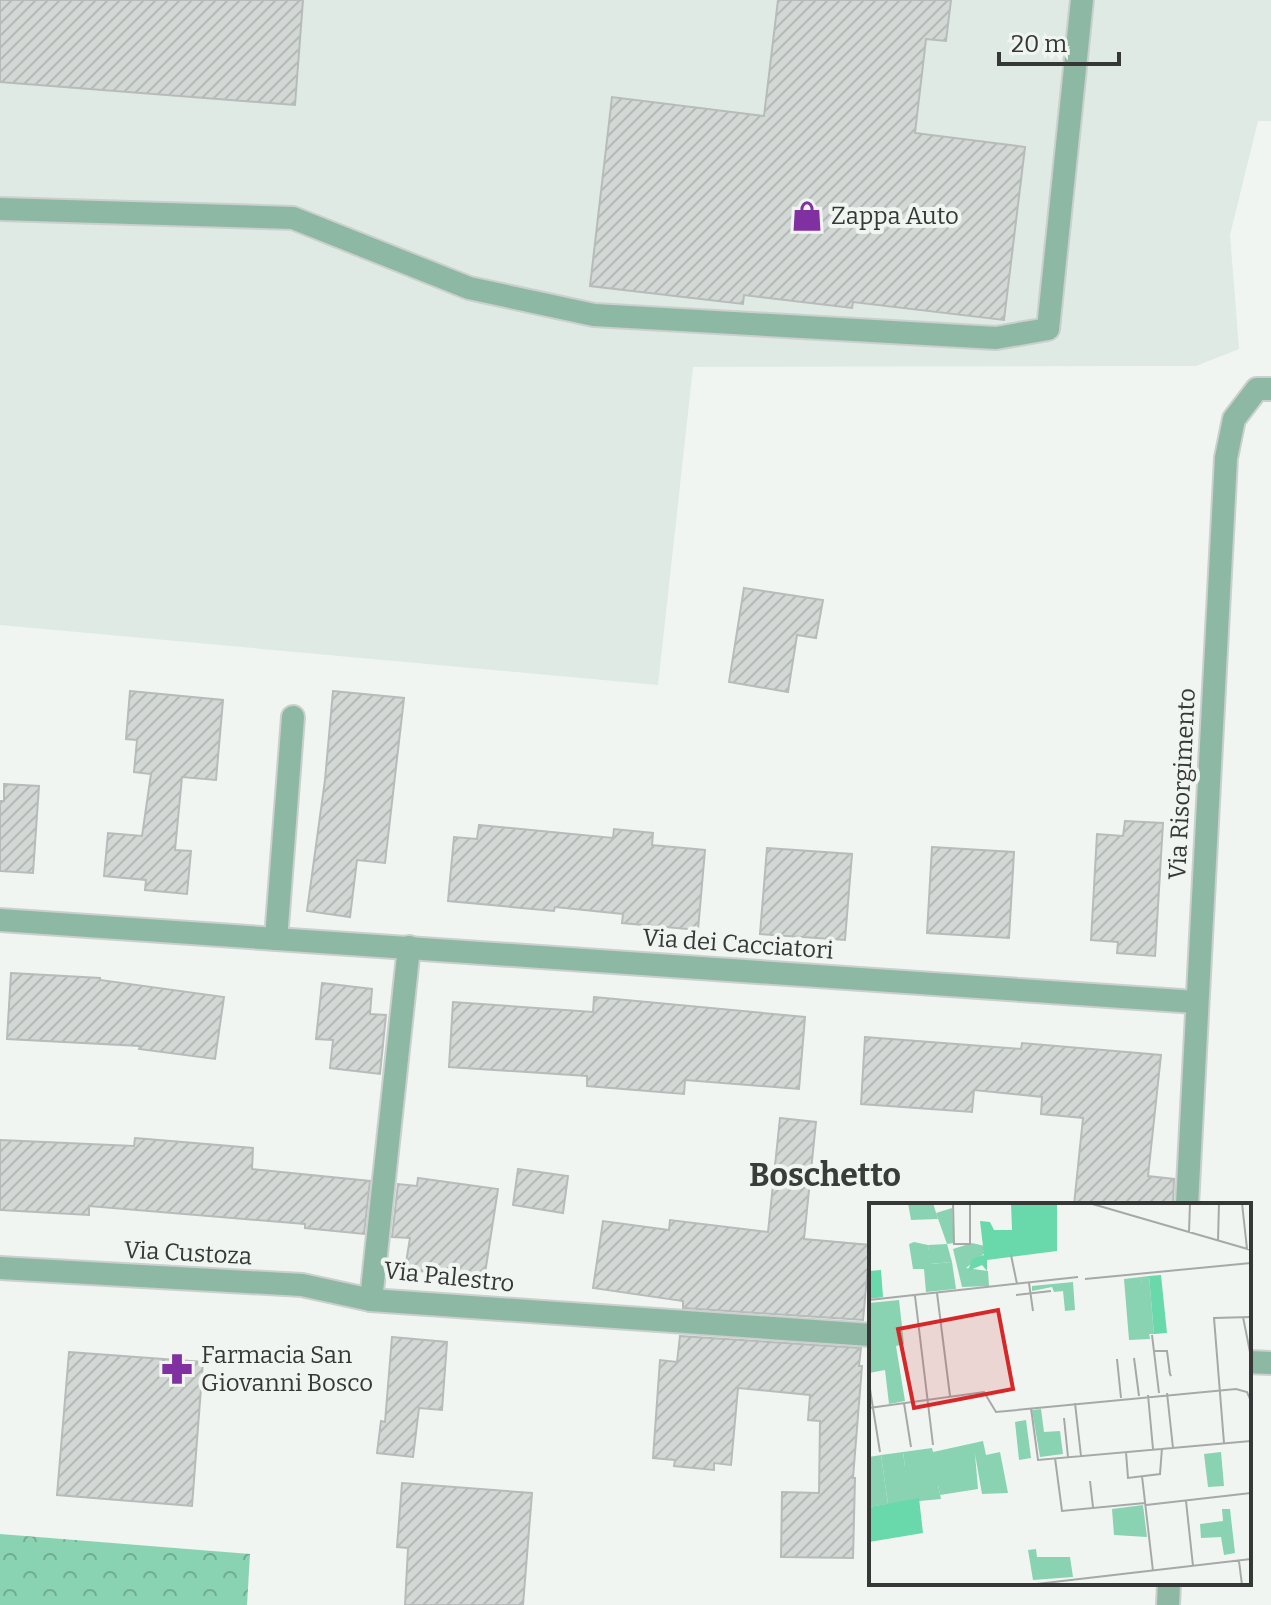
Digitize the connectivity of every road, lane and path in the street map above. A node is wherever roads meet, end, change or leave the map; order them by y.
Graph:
1 (1082, 0) edge
2 (0, 209) edge
3 (1271, 389) edge
4 (293, 717) dead end
5 (0, 920) edge
6 (276, 939) junction
7 (409, 947) junction
8 (1196, 1002) junction
9 (1187, 1203) edge
10 (0, 1268) edge
11 (371, 1300) junction
12 (869, 1335) edge
13 (1251, 1362) edge
14 (1271, 1363) edge
15 (1169, 1585) edge
16 (1168, 1605) edge

1 - 2 street
3 - 8 street, Via Risorgimento
4 - 6 street
5 - 6 street, Via dei Cacciatori
6 - 7 street, Via dei Cacciatori
7 - 8 street, Via dei Cacciatori
7 - 11 street, Via Palestro
8 - 9 street, Via Risorgimento
10 - 11 street, Via Custoza
11 - 12 street, Via Palestro
13 - 14 street
15 - 16 street

